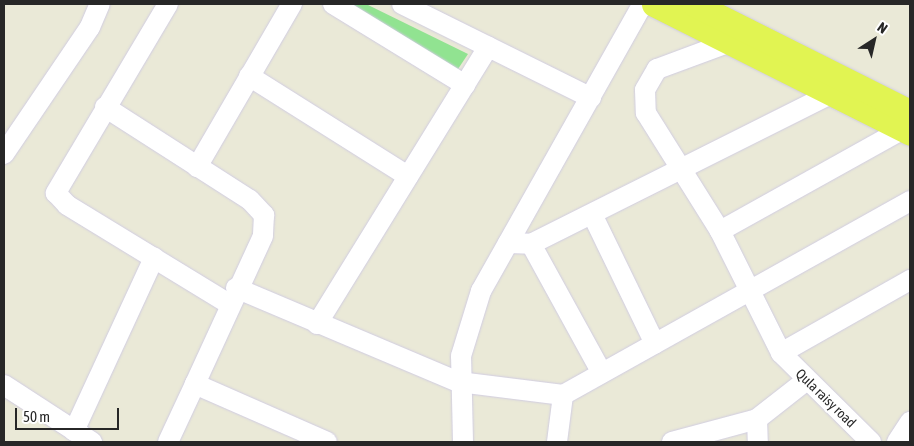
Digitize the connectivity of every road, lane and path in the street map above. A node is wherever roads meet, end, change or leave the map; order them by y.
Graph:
1 (100, 4) edge
2 (168, 4) edge
3 (292, 4) edge
4 (333, 4) edge
5 (402, 4) edge
6 (643, 4) edge
7 (654, 4) edge
8 (694, 4) edge
9 (730, 42) junction
10 (488, 47) junction
11 (249, 76) junction
12 (465, 85) junction
13 (831, 94) junction
14 (591, 98) junction
15 (105, 107) junction
16 (908, 125) edge
17 (4, 154) edge
18 (196, 167) junction
19 (686, 170) junction
20 (408, 176) junction
21 (910, 201) edge
22 (592, 214) junction
23 (720, 230) junction
24 (508, 243) junction
25 (531, 244) junction
26 (154, 258) junction
27 (910, 280) edge
28 (754, 292) junction
29 (232, 296) junction
30 (317, 324) junction
31 (654, 344) junction
32 (781, 353) junction
33 (602, 373) junction
34 (807, 380) junction
35 (459, 382) junction
36 (195, 384) junction
37 (4, 385) edge
38 (564, 395) junction
39 (757, 419) junction
40 (910, 422) edge
41 (74, 431) junction
42 (92, 442) edge
43 (168, 442) edge
44 (327, 442) edge
45 (463, 442) edge
46 (557, 442) edge
47 (672, 442) edge
48 (758, 442) edge
49 (871, 442) edge
50 (897, 442) edge

1 - 17 street
2 - 15 street
3 - 11 street
4 - 12 street
5 - 10 street
6 - 14 street
7 - 9 main road
8 - 16 main road
9 - 13 main road
9 - 19 street
10 - 12 street
10 - 14 street
11 - 18 street
11 - 20 street
12 - 20 street
13 - 16 main road
13 - 19 street
14 - 24 street
15 - 18 street
15 - 26 street
16 - 23 street
18 - 29 street
19 - 22 street
19 - 23 street
20 - 30 street
21 - 28 street
22 - 25 street
22 - 31 street
23 - 28 street
24 - 25 street
24 - 35 street
25 - 33 street
26 - 29 street
26 - 41 street
27 - 32 street
28 - 31 street
28 - 32 street
29 - 30 street
29 - 36 street
30 - 35 street
31 - 33 street
32 - 34 street, Qula raisy road
33 - 38 street
34 - 39 street
34 - 49 street, Qula raisy road
35 - 38 street
35 - 45 street
36 - 43 street
36 - 44 street
37 - 41 street
38 - 46 street
39 - 47 street
39 - 48 street
40 - 50 street
41 - 42 street

